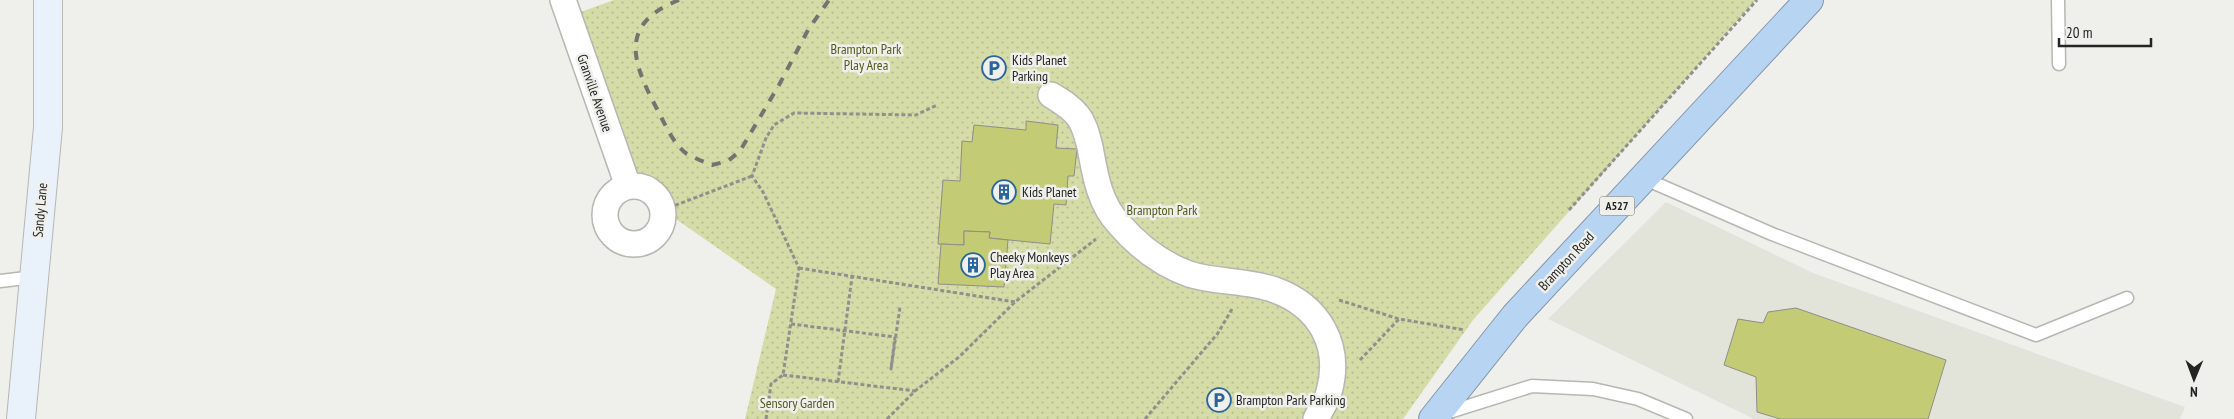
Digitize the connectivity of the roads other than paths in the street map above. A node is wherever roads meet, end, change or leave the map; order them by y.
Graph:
1 (48, 0) edge
2 (563, 0) edge
3 (1809, 0) edge
4 (2058, 0) edge
5 (2059, 64) dead end
6 (1051, 95) dead end
7 (1642, 178) junction
8 (628, 186) junction
9 (34, 277) junction
10 (0, 281) edge
11 (2127, 298) dead end
12 (1434, 418) edge
13 (21, 419) edge
14 (1316, 419) edge
15 (1686, 419) edge

1 - 9 street, Sandy Lane
2 - 8 street, Granville Avenue
3 - 7 highway, Brampton Road / A527
4 - 5 lane
6 - 14 street
7 - 11 lane
7 - 12 highway, Brampton Road / A527
8 - 8 street
9 - 10 lane
9 - 13 street, Sandy Lane
12 - 15 lane

